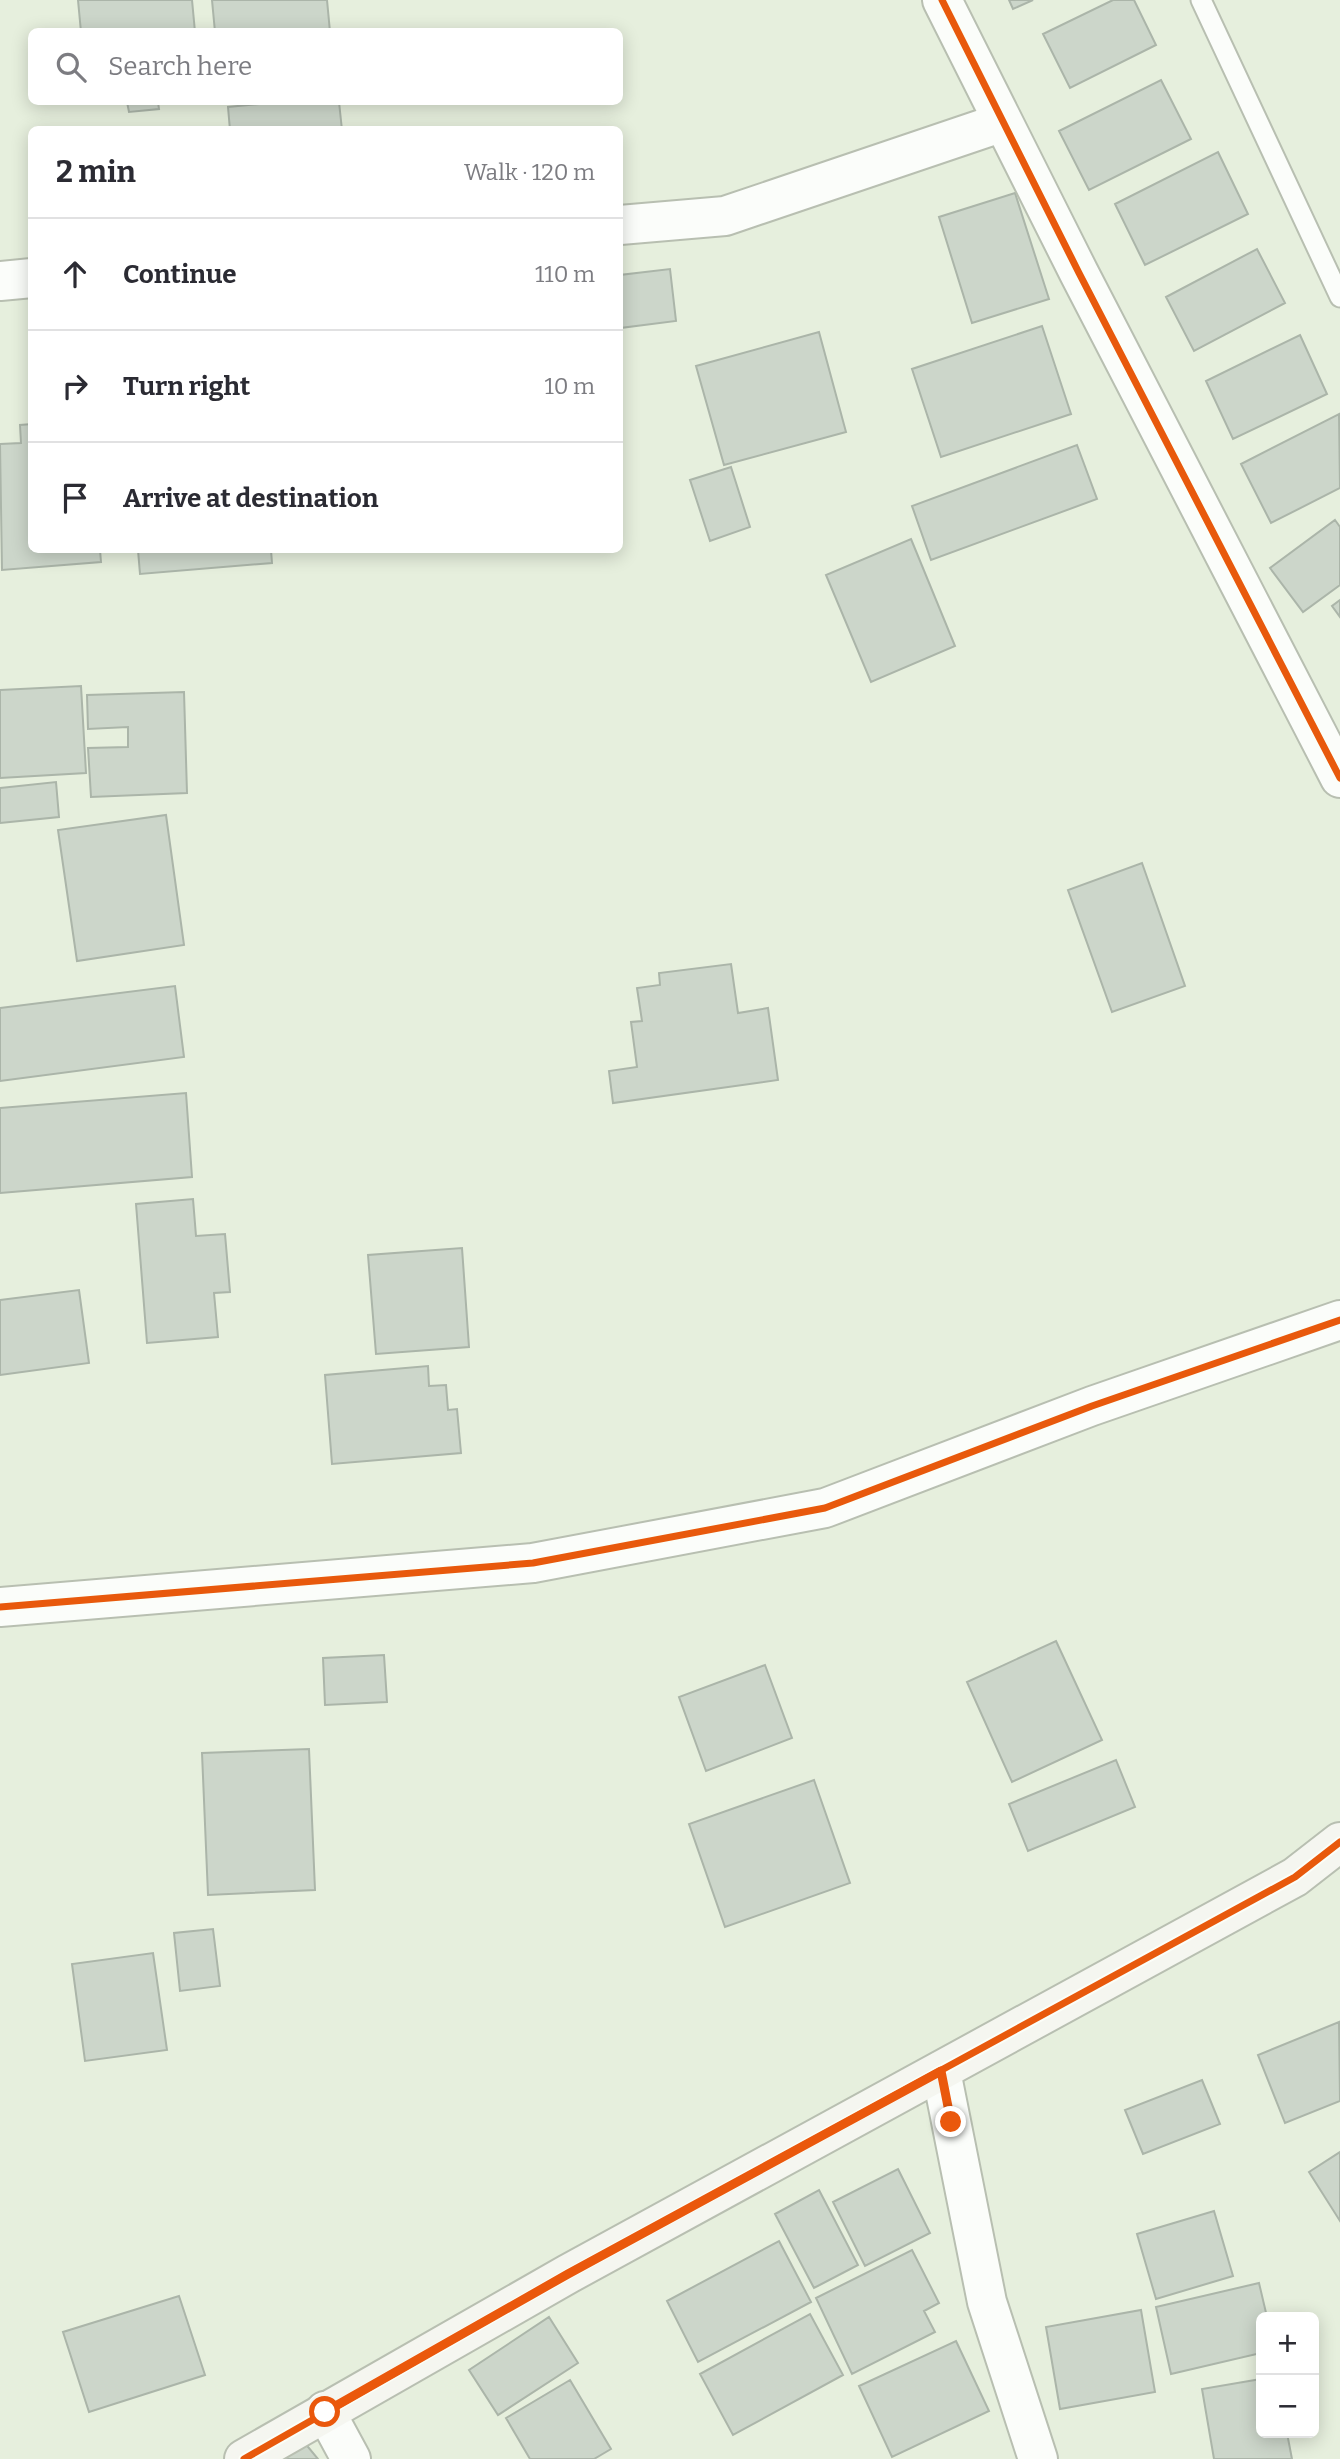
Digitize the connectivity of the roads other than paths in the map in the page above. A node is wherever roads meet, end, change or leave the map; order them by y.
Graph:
1 (942, 0) edge
2 (1201, 0) edge
3 (1003, 122) junction
4 (623, 225) edge
5 (28, 278) edge
6 (0, 281) edge
7 (1340, 297) edge
8 (1340, 778) edge
9 (1340, 1320) edge
10 (0, 1607) edge
11 (1340, 1842) edge
12 (941, 2071) junction
13 (325, 2412) junction
14 (244, 2459) edge
15 (351, 2459) edge
16 (1038, 2459) edge

1 - 3 street
2 - 7 lane
3 - 4 street
3 - 8 street
5 - 6 street
9 - 10 street
11 - 12 street
12 - 13 street
12 - 16 street
13 - 14 street
13 - 15 street

